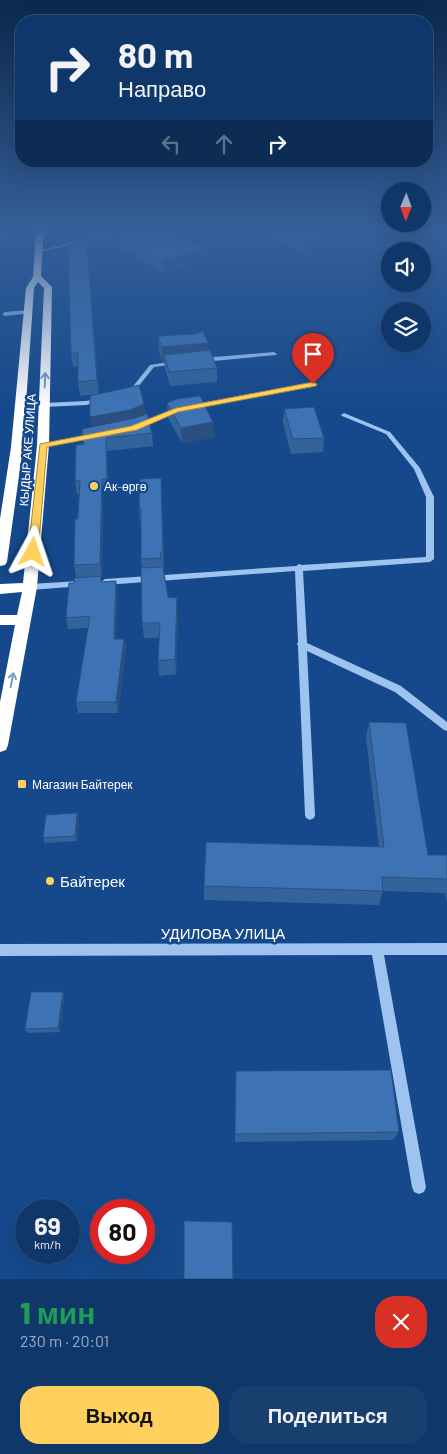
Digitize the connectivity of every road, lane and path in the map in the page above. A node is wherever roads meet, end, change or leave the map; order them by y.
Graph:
1 (30, 289) edge
2 (48, 289) edge
3 (28, 312) junction
4 (5, 314) dead end
5 (274, 354) dead end
6 (198, 361) edge
7 (180, 363) edge
8 (313, 384) dead end
9 (122, 394) edge
10 (104, 399) edge
11 (44, 406) junction
12 (344, 415) dead end
13 (134, 428) edge
14 (106, 434) edge
15 (30, 446) junction
16 (10, 495) junction
17 (0, 505) edge
18 (0, 562) edge
19 (298, 567) junction
20 (30, 587) junction
21 (0, 589) edge
22 (0, 620) edge
23 (23, 620) junction
24 (301, 644) junction
25 (447, 727) edge
26 (0, 745) edge
27 (310, 815) dead end
28 (377, 949) junction
29 (447, 949) edge
30 (0, 950) edge
31 (419, 1187) dead end

1 - 3 highway, КЫДЫР АКЕ УЛИЦА
11 -> 2 highway, КЫДЫР АКЕ УЛИЦА
3 - 4 street
3 - 15 highway, КЫДЫР АКЕ УЛИЦА
5 - 6 street
7 - 9 street
8 - 13 street
10 - 11 street
11 - 15 highway, КЫДЫР АКЕ УЛИЦА
12 - 19 street
14 - 15 street
15 - 16 highway, КЫДЫР АКЕ УЛИЦА
15 - 20 highway, КЫДЫР АКЕ УЛИЦА
16 - 17 street
16 - 18 highway, КЫДЫР АКЕ УЛИЦА
19 - 20 street
19 - 24 street
20 - 21 highway
20 - 23 highway, КЫДЫР АКЕ УЛИЦА
22 - 23 highway
26 -> 23 highway, КЫДЫР АКЕ УЛИЦА
24 - 25 street
24 - 27 street
28 - 29 street, УДИЛОВА УЛИЦА
28 - 30 street, УДИЛОВА УЛИЦА
28 - 31 street

